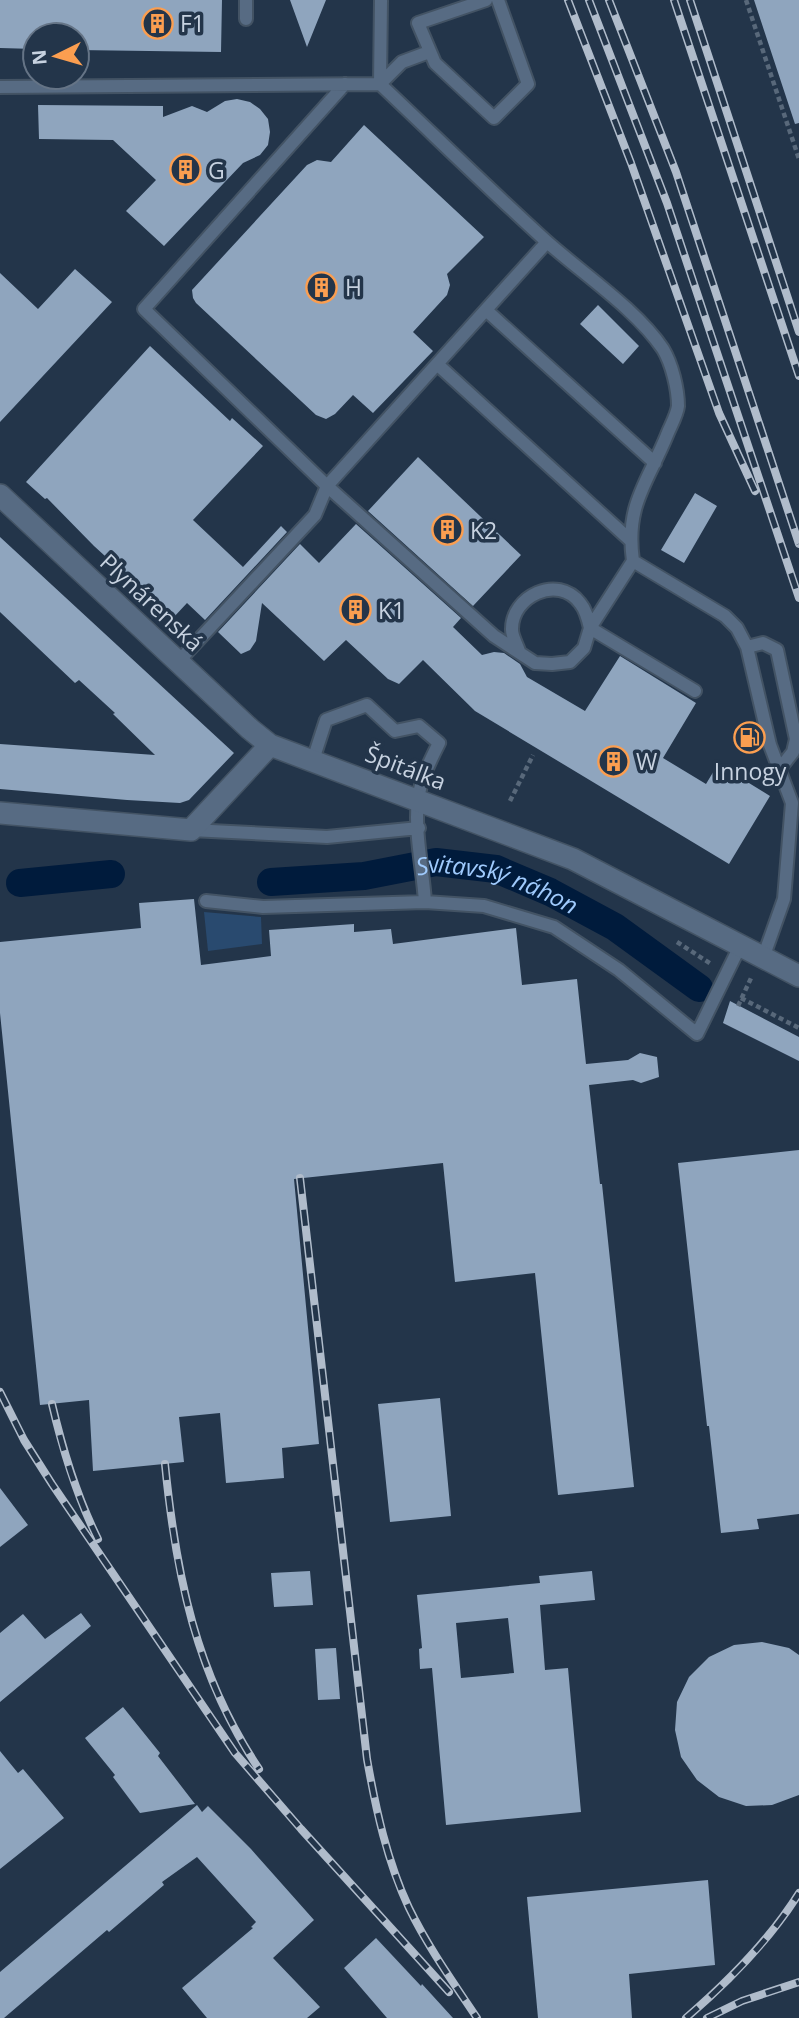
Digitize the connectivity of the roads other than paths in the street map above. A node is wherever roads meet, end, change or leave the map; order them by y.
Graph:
1 (246, 0) edge
2 (382, 0) edge
3 (486, 0) edge
4 (498, 0) edge
5 (246, 19) dead end
6 (429, 52) junction
7 (345, 83) junction
8 (380, 84) junction
9 (0, 87) edge
10 (547, 242) junction
11 (486, 310) junction
12 (437, 364) junction
13 (655, 463) junction
14 (327, 486) junction
15 (0, 495) edge
16 (630, 540) junction
17 (633, 561) junction
18 (590, 628) junction
19 (747, 647) junction
20 (519, 651) junction
21 (178, 662) junction
22 (695, 691) dead end
23 (270, 744) junction
24 (313, 761) junction
25 (778, 771) junction
26 (418, 799) junction
27 (0, 813) edge
28 (419, 828) junction
29 (191, 830) junction
30 (206, 901) dead end
31 (425, 902) junction
32 (740, 946) junction
33 (763, 958) junction
34 (799, 976) edge

1 - 5 lane
2 - 8 lane
3 - 6 lane
4 - 6 lane
6 - 8 lane
7 - 8 lane
7 - 9 lane
7 - 14 lane
8 - 10 lane
10 - 11 lane
10 - 13 lane
11 - 12 lane
11 - 13 lane
12 - 14 lane
12 - 16 lane
13 - 16 lane
14 - 20 lane
14 - 21 lane
15 - 21 street, Plynárenská
16 - 17 lane
17 - 18 lane
17 - 19 lane
18 - 20 lane
18 - 20 lane
18 - 22 lane
19 - 25 lane
19 - 25 lane
21 - 23 street, Plynárenská
23 - 24 street, Špitálka
23 - 29 street
24 - 26 street, Špitálka
24 - 26 lane
25 - 33 lane
26 - 28 lane
26 - 32 street, Špitálka
27 - 29 street
28 - 29 lane
28 - 31 lane
30 - 31 lane
31 - 32 lane
32 - 33 street, Špitálka
33 - 34 street, Špitálka

